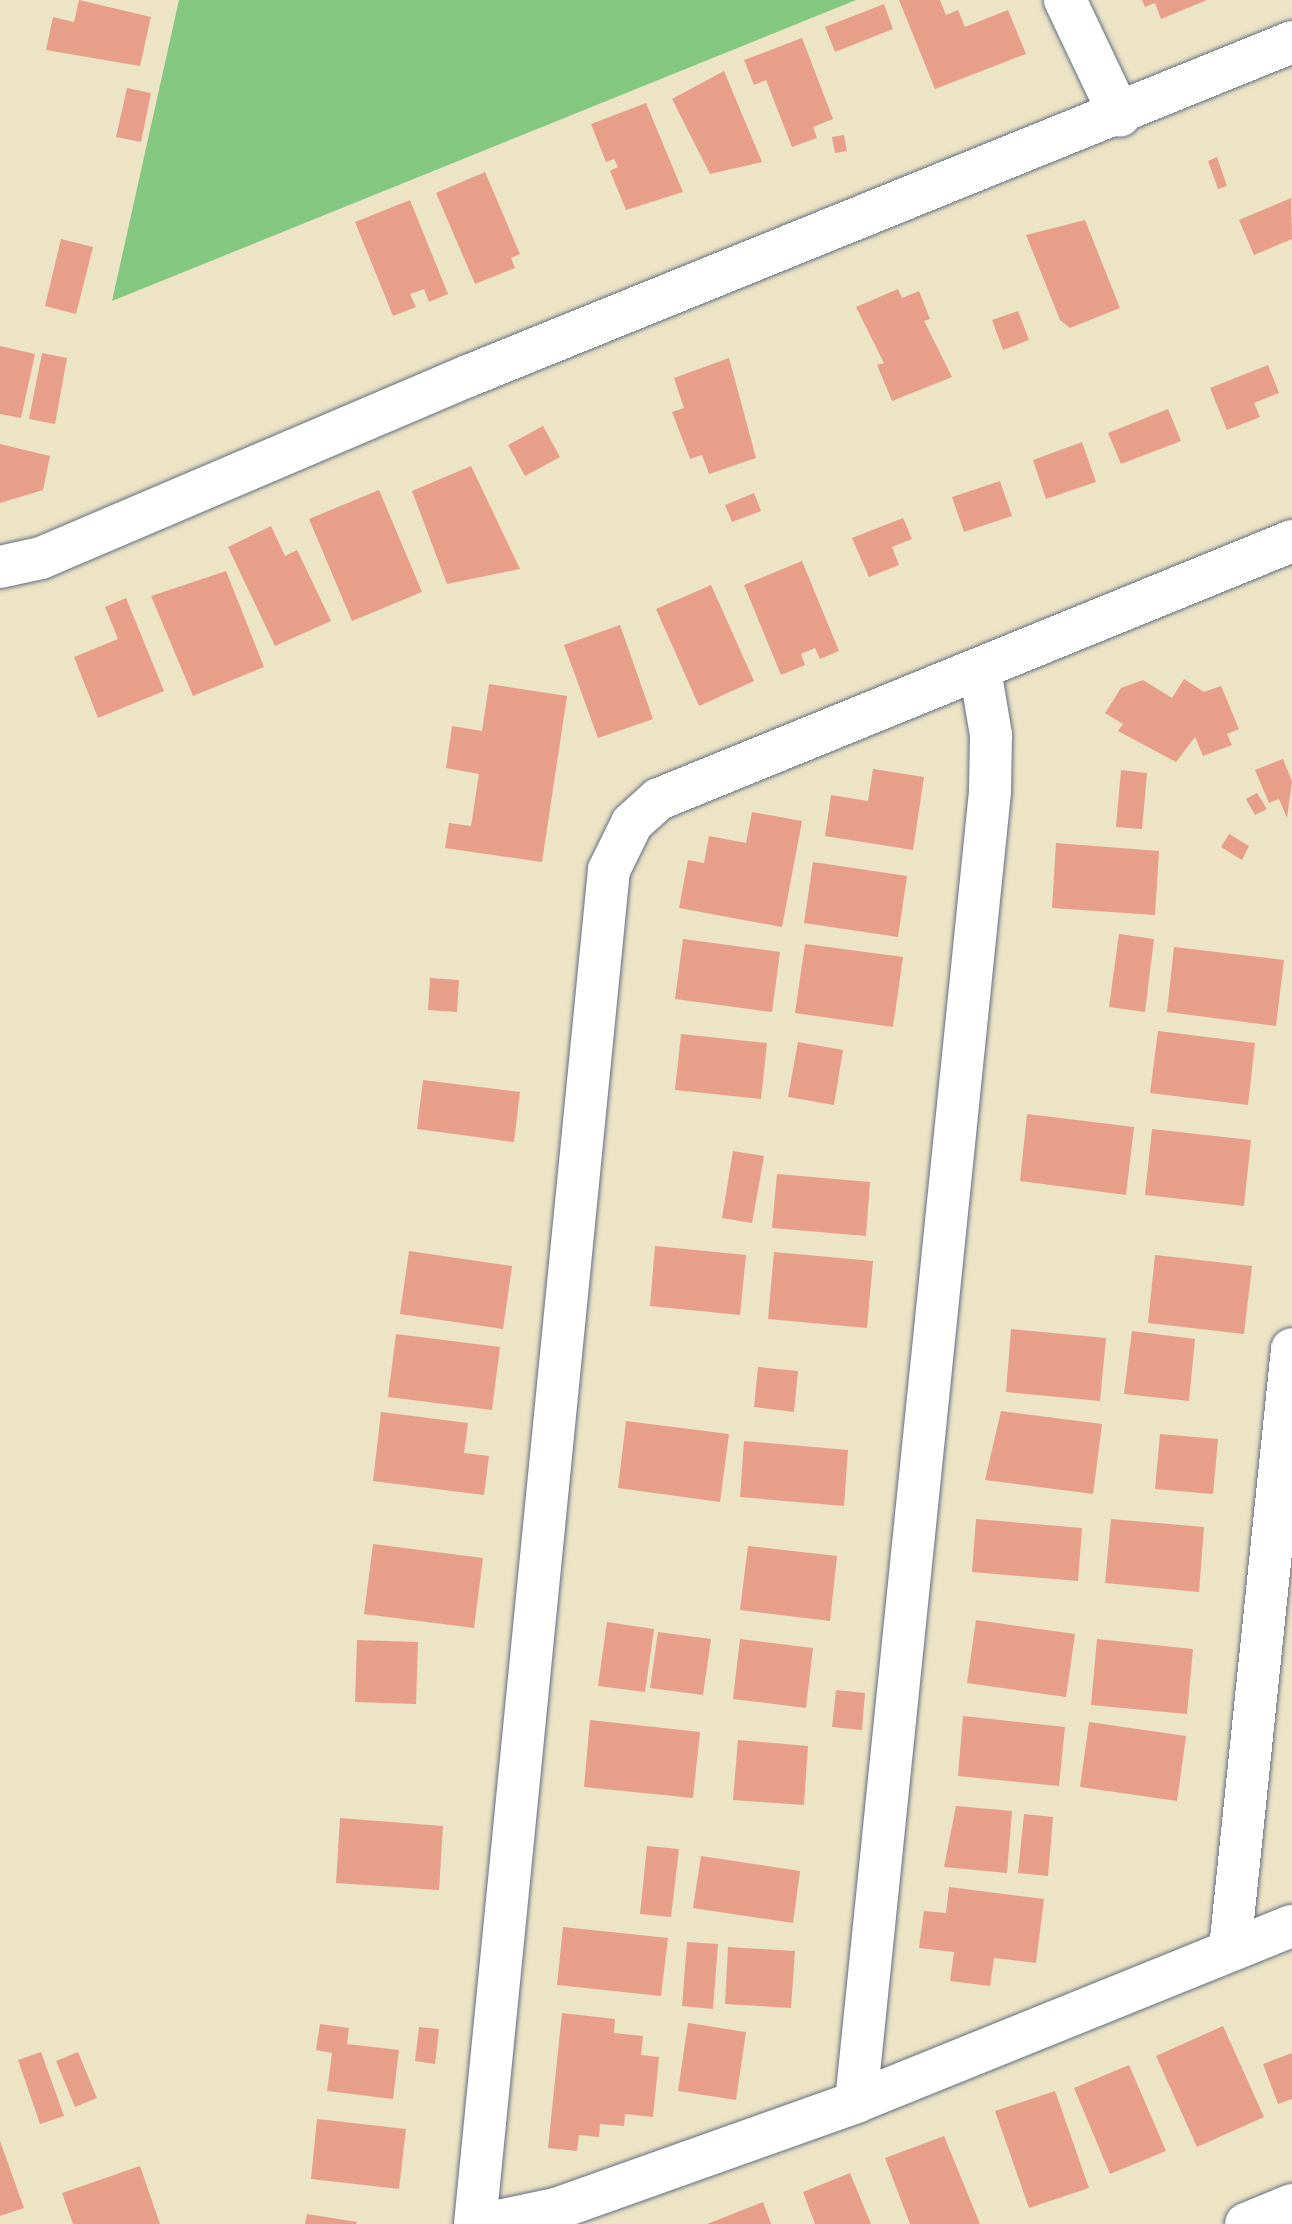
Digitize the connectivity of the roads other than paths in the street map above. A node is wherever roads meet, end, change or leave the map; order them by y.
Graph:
1 (1065, 0) edge
2 (1292, 42) edge
3 (1120, 116) junction
4 (1292, 541) edge
5 (0, 567) edge
6 (980, 669) junction
7 (1292, 1349) edge
8 (1292, 1926) edge
9 (1230, 1949) junction
10 (856, 2102) junction
11 (1292, 2205) edge
12 (475, 2224) edge
13 (484, 2224) edge
14 (1246, 2224) edge

1 - 3 street
2 - 3 street
3 - 5 street
4 - 6 street
6 - 10 street
6 - 12 street
7 - 9 street
8 - 9 street
9 - 10 street
10 - 13 street
11 - 14 street

